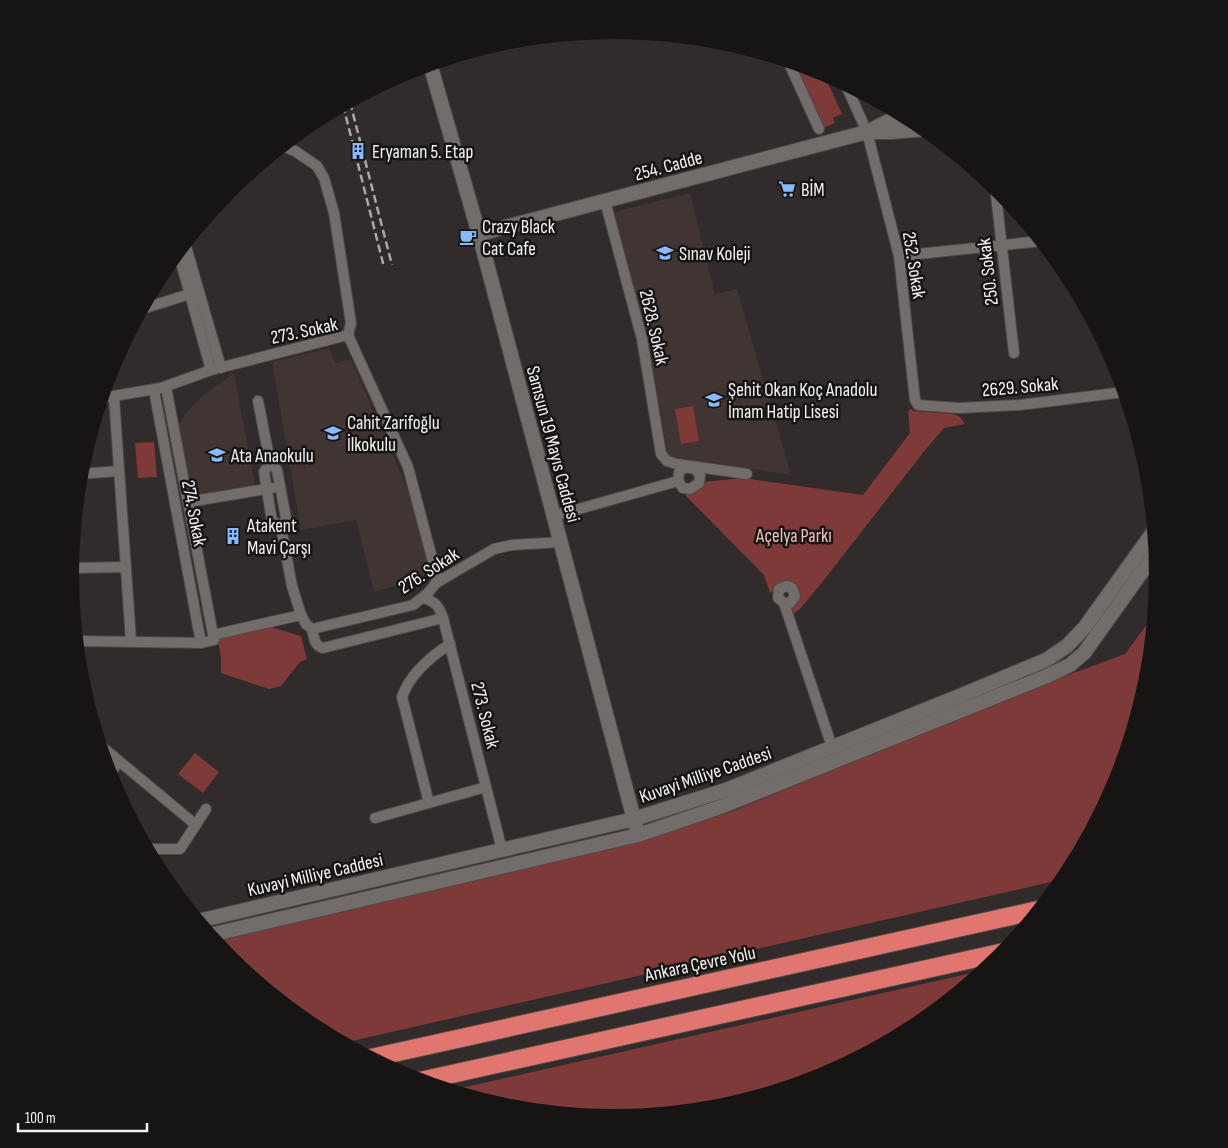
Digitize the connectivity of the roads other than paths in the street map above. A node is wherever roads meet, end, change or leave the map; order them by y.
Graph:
1 (791, 69) edge
2 (432, 71) edge
3 (850, 93) edge
4 (896, 119) edge
5 (818, 130) dead end
6 (913, 130) edge
7 (867, 132) junction
8 (289, 149) edge
9 (605, 201) junction
10 (997, 201) edge
11 (479, 234) junction
12 (1034, 242) edge
13 (1002, 245) junction
14 (187, 252) edge
15 (898, 256) junction
16 (181, 260) edge
17 (194, 293) junction
18 (150, 307) edge
19 (348, 335) junction
20 (1014, 353) dead end
21 (216, 369) junction
22 (166, 387) junction
23 (154, 390) junction
24 (1118, 393) edge
25 (109, 397) edge
26 (114, 397) junction
27 (258, 401) dead end
28 (918, 405) joint
29 (270, 462) junction
30 (692, 467) junction
31 (119, 471) junction
32 (88, 473) edge
33 (747, 474) dead end
34 (678, 481) junction
35 (280, 486) junction
36 (267, 489) junction
37 (188, 502) junction
38 (554, 516) junction
39 (281, 527) junction
40 (561, 542) junction
41 (1148, 544) edge
42 (1149, 557) edge
43 (1139, 563) junction
44 (126, 567) junction
45 (79, 568) edge
46 (436, 582) junction
47 (423, 598) junction
48 (784, 603) dead end
49 (301, 615) junction
50 (443, 618) junction
51 (312, 629) junction
52 (213, 638) junction
53 (83, 641) edge
54 (131, 641) junction
55 (201, 643) junction
56 (450, 644) junction
57 (832, 748) junction
58 (110, 754) edge
59 (119, 762) junction
60 (115, 767) edge
61 (486, 787) junction
62 (429, 803) junction
63 (206, 809) dead end
64 (375, 818) dead end
65 (634, 819) junction
66 (196, 825) junction
67 (638, 835) junction
68 (155, 849) edge
69 (502, 850) junction
70 (1029, 912) edge
71 (205, 919) edge
72 (218, 933) edge
73 (988, 955) edge
74 (381, 1056) edge
75 (434, 1078) edge

1 - 5 street
2 - 11 main road, Samsun 19 Mayıs Caddesi
3 - 7 street, 252. Sokak
4 - 7 main road
6 - 7 main road
7 - 9 main road, 254. Cadde
7 - 15 street, 252. Sokak
8 - 19 street
9 - 11 main road, 254. Cadde
9 - 30 street, 2628. Sokak
10 - 13 street, 250. Sokak
11 - 38 main road, Samsun 19 Mayıs Caddesi
12 - 13 street
13 - 15 street
13 - 20 street, 250. Sokak
14 - 17 street
15 - 28 street, 252. Sokak
16 - 17 street
17 - 18 street
17 - 21 street
19 - 21 street, 273. Sokak
19 - 46 street, 273. Sokak
21 - 22 street, 273. Sokak
22 - 23 street, 273. Sokak
22 - 37 street, 274. Sokak
23 - 26 street, 273. Sokak
23 - 55 street, 274. Sokak
24 - 28 street, 2629. Sokak
25 - 26 street, 273. Sokak
26 - 31 street
27 - 29 street
29 - 35 street
29 - 36 street
30 - 33 street
30 - 34 street
30 - 34 street
31 - 32 street
31 - 44 street
34 - 38 street
35 - 36 street
35 - 39 street
36 - 37 street
36 - 39 street
37 - 52 street, 274. Sokak
38 - 40 main road, Samsun 19 Mayıs Caddesi
39 - 49 street
40 - 46 street, 276. Sokak
40 - 65 main road, Samsun 19 Mayıs Caddesi
41 - 43 main road, Kuvayi Milliye Caddesi
42 - 43 main road, Kuvayi Milliye Caddesi
43 - 57 main road, Kuvayi Milliye Caddesi
43 - 67 main road, Kuvayi Milliye Caddesi
44 - 45 street
44 - 54 street
46 - 47 street, 276. Sokak
47 - 50 street, 273. Sokak
47 - 51 street, 276. Sokak
48 - 57 street
49 - 51 street, 276. Sokak
49 - 52 street
50 - 51 street, 276. Sokak
50 - 56 street, 273. Sokak
52 - 55 street
53 - 54 street
54 - 55 street
56 - 61 street, 273. Sokak
56 - 62 street
57 - 65 main road, Kuvayi Milliye Caddesi
58 - 59 street
59 - 60 street
59 - 66 street
61 - 62 street
61 - 69 street, 273. Sokak
62 - 64 street
63 - 66 street
65 - 67 main road, Samsun 19 Mayıs Caddesi
65 - 69 main road, Kuvayi Milliye Caddesi
66 - 68 street
67 - 72 main road, Kuvayi Milliye Caddesi
69 - 71 main road, Kuvayi Milliye Caddesi
70 - 74 highway, Ankara Çevre Yolu
73 - 75 highway

